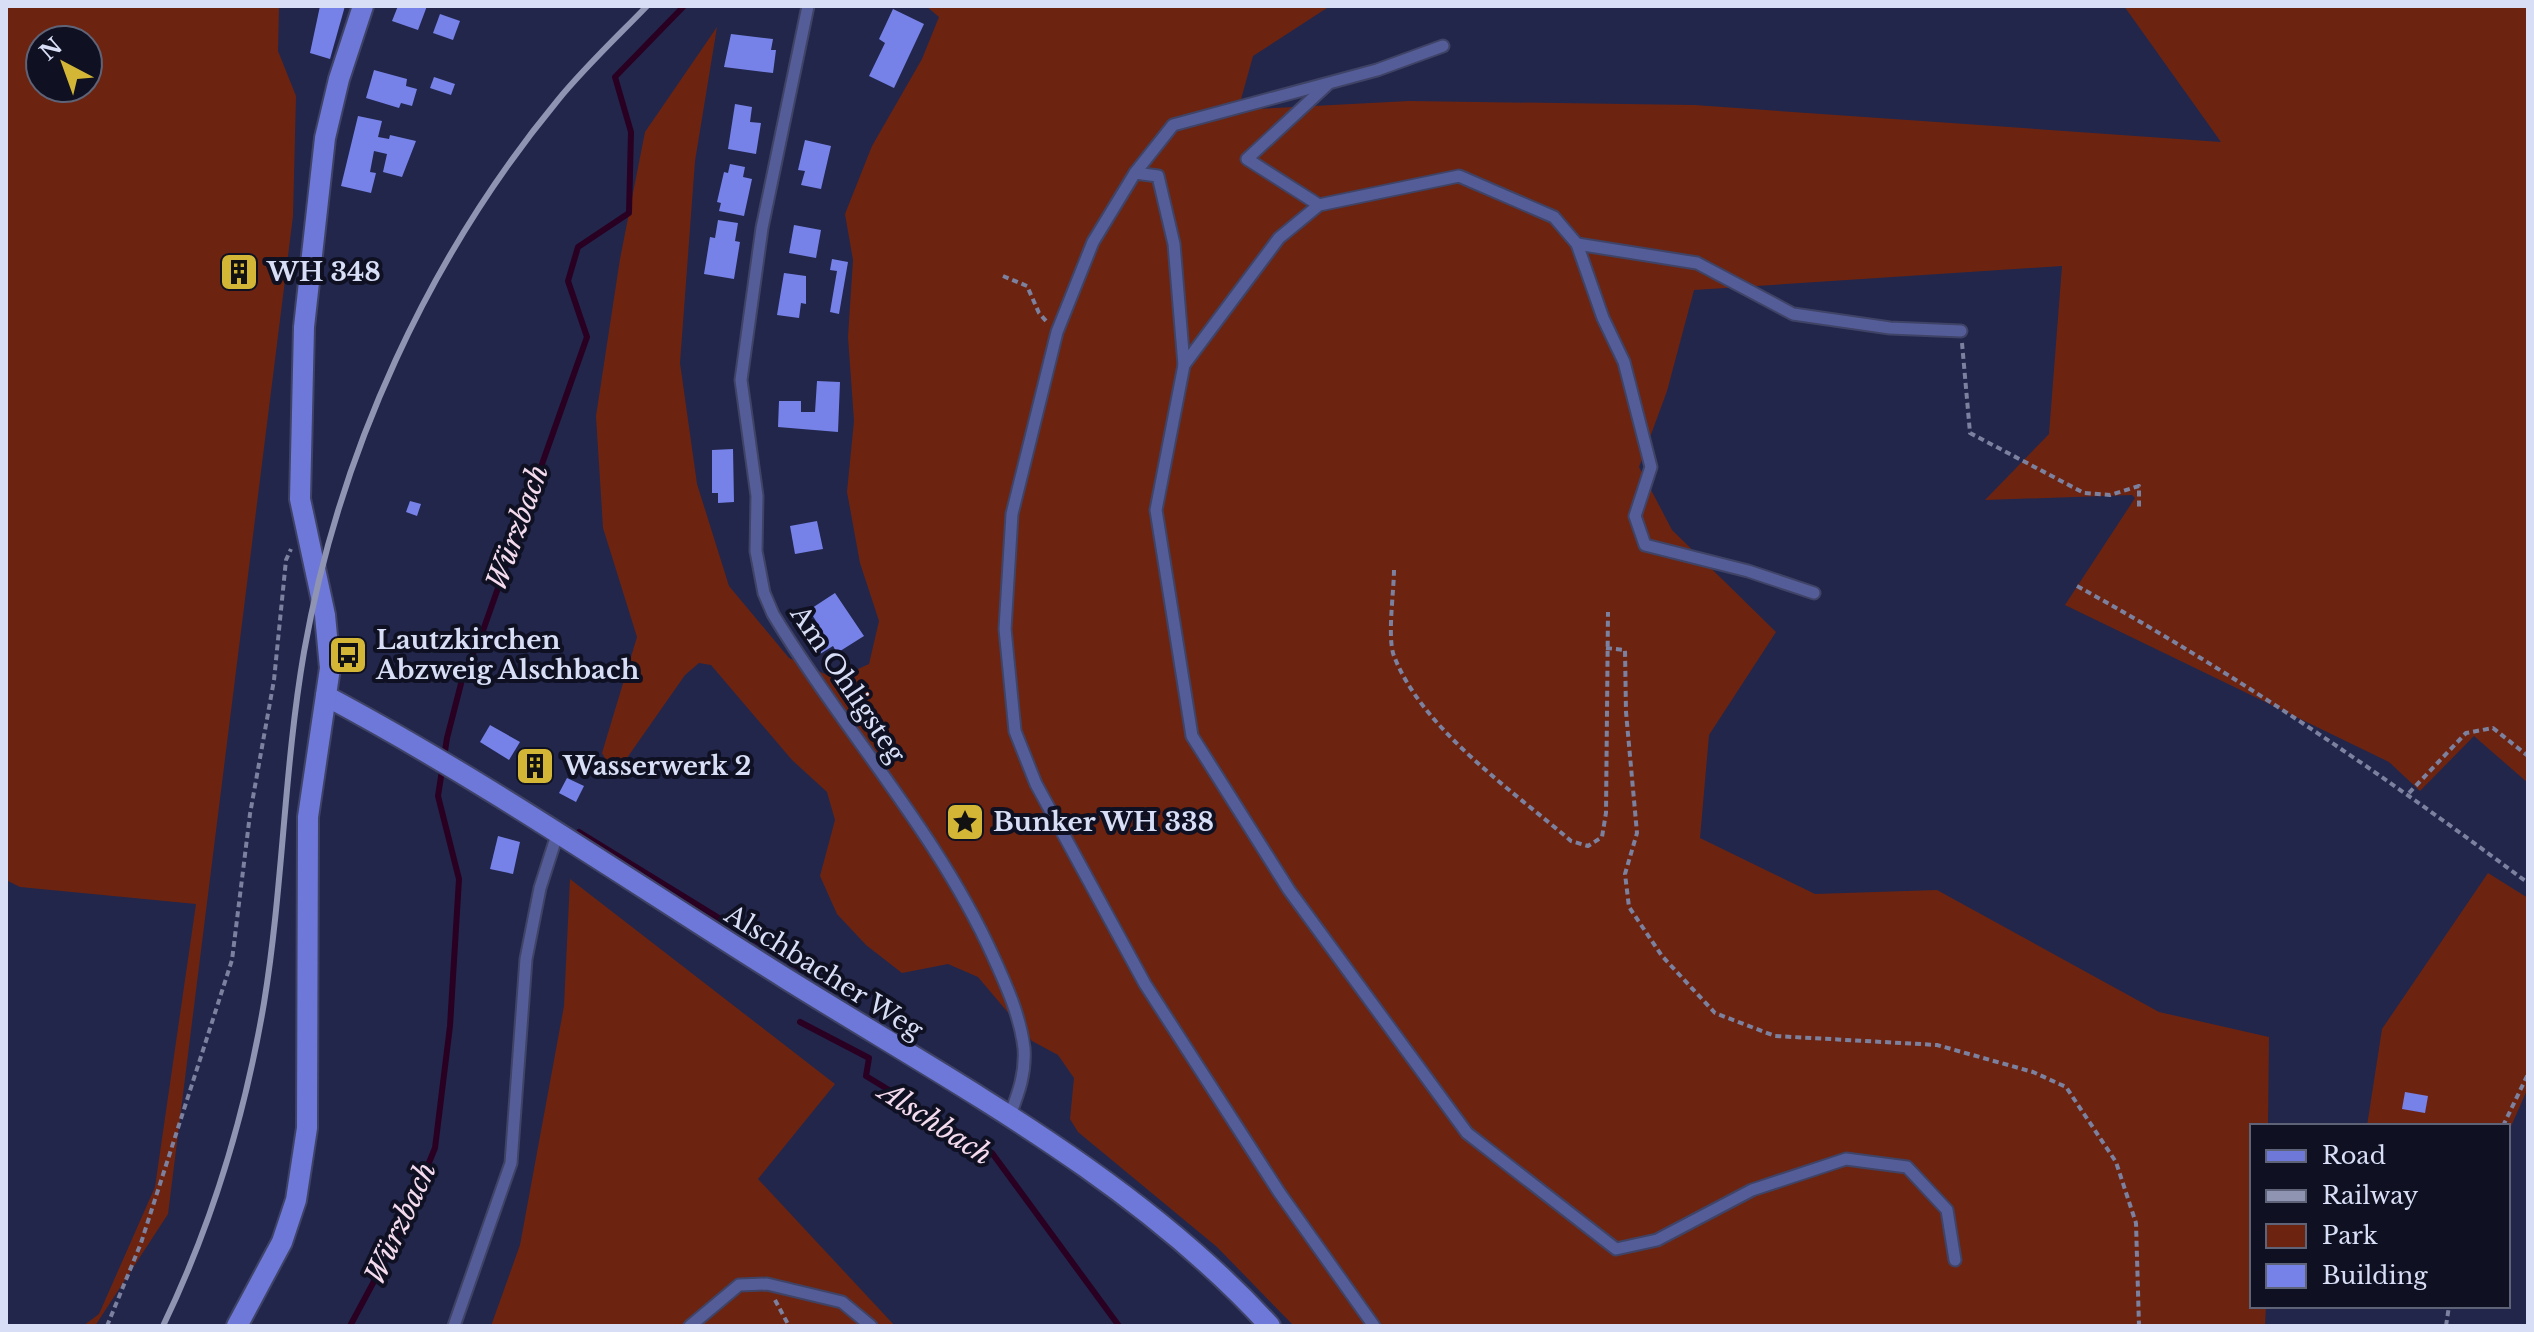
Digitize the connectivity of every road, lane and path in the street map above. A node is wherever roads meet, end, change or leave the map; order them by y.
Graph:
1 (363, 6) edge
2 (808, 6) edge
3 (1443, 46) dead end
4 (1330, 82) junction
5 (1135, 173) junction
6 (1319, 205) junction
7 (1577, 244) junction
8 (1003, 276) dead end
9 (1961, 331) joint
10 (1057, 332) junction
11 (1184, 365) junction
12 (2139, 509) dead end
13 (303, 526) junction
14 (1394, 570) dead end
15 (2077, 586) dead end
16 (1814, 593) dead end
17 (1608, 612) dead end
18 (1606, 648) junction
19 (326, 696) junction
20 (2528, 756) edge
21 (2409, 793) junction
22 (557, 835) junction
23 (2528, 883) edge
24 (2528, 1074) edge
25 (1009, 1118) junction
26 (2504, 1124) edge
27 (1955, 1260) dead end
28 (767, 1284) junction
29 (107, 1326) edge
30 (237, 1326) edge
31 (454, 1326) edge
32 (690, 1326) edge
33 (789, 1326) edge
34 (871, 1326) edge
35 (1270, 1326) edge
36 (1374, 1326) edge
37 (2139, 1326) edge

1 - 13 main road
2 - 25 lane, Am Ohligsteg
3 - 4 lane
4 - 5 lane
4 - 6 lane
5 - 10 lane
5 - 11 lane
6 - 7 lane
6 - 11 lane
7 - 9 lane
7 - 16 lane
8 - 10 path
9 - 12 path
10 - 36 lane
11 - 27 lane
13 - 19 main road
13 - 29 path
14 - 18 path
15 - 21 path
17 - 18 path
18 - 37 path
19 - 22 main road, Alschbacher Weg
19 - 30 main road
20 - 21 path
21 - 23 path
22 - 25 main road, Alschbacher Weg
22 - 31 lane
24 - 26 path
25 - 35 main road, Alschbacher Weg
28 - 32 lane
28 - 33 path
28 - 34 lane

